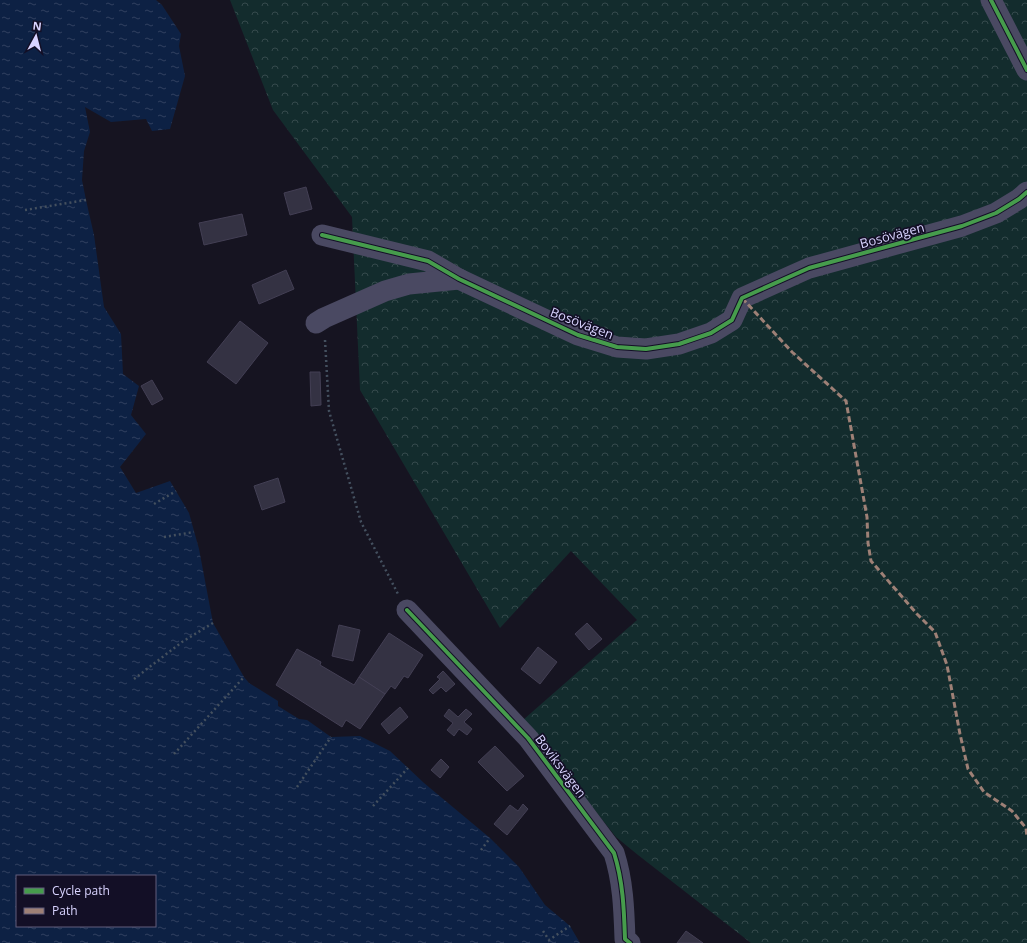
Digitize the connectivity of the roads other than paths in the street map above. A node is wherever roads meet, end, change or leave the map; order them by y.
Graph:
1 (991, 0) edge
2 (1027, 70) edge
3 (1027, 192) edge
4 (322, 235) dead end
5 (459, 279) junction
6 (320, 321) road end
7 (406, 610) road end
8 (630, 943) edge

1 - 2 street
3 - 5 street, Bosövägen
4 - 5 street, Bosövägen
5 - 6 street
7 - 8 street, Boviksvägen

